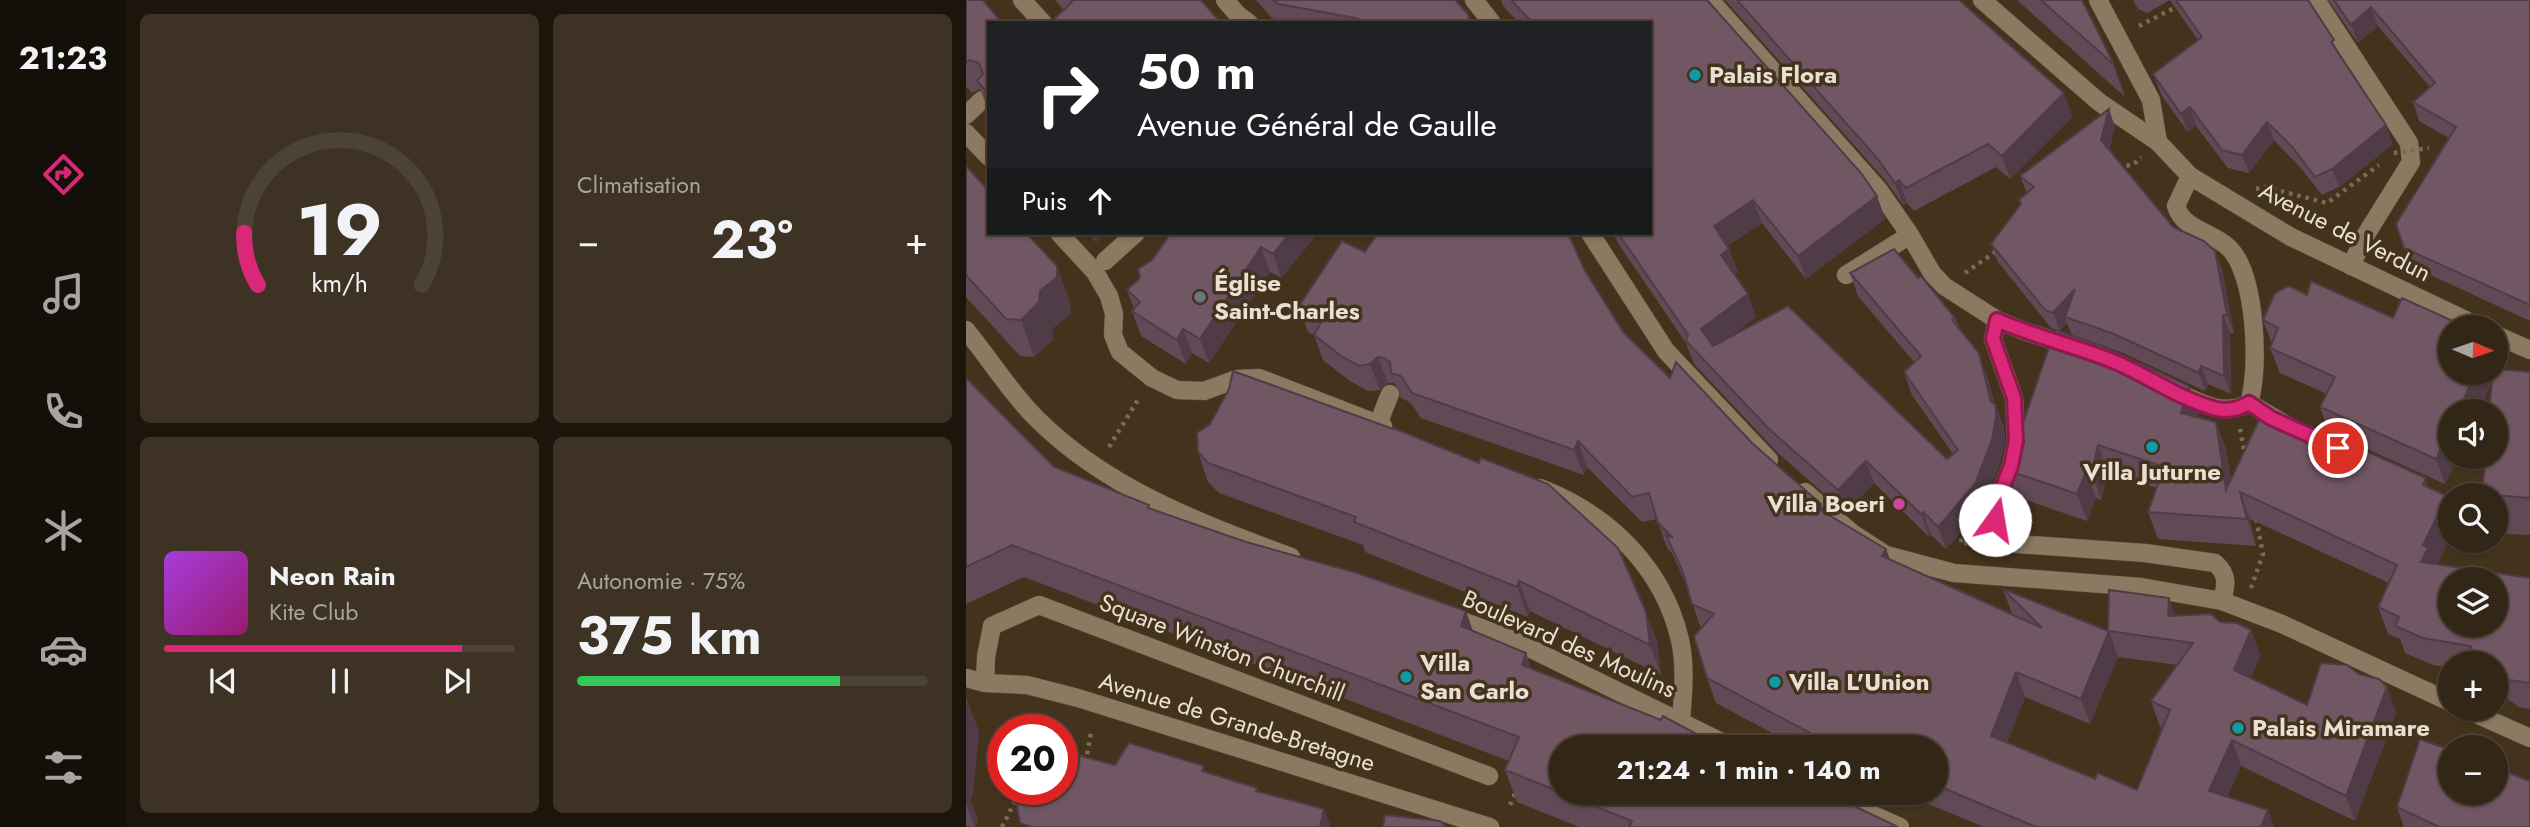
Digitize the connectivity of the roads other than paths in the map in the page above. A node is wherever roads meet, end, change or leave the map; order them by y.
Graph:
1 (1021, 0) edge
2 (1225, 0) edge
3 (1474, 0) edge
4 (1710, 0) edge
5 (1982, 0) edge
6 (2098, 0) edge
7 (2316, 0) edge
8 (1041, 21) edge
9 (1246, 21) edge
10 (1490, 21) edge
11 (982, 100) edge
12 (966, 115) edge
13 (966, 133) edge
14 (2158, 142) junction
15 (987, 155) edge
16 (2190, 176) junction
17 (1061, 235) edge
18 (1134, 235) edge
19 (1591, 235) edge
20 (1910, 235) junction
21 (1105, 261) dead end
22 (2351, 266) junction
23 (1846, 275) dead end
24 (2455, 315) edge
25 (1997, 320) junction
26 (966, 330) edge
27 (2508, 340) edge
28 (2530, 350) edge
29 (2094, 354) edge
30 (2161, 385) edge
31 (1390, 394) edge
32 (2243, 407) junction
33 (1378, 424) junction
34 (1403, 434) edge
35 (2307, 434) edge
36 (1528, 483) edge
37 (1304, 561) edge
38 (2222, 601) junction
39 (1434, 611) edge
40 (966, 678) edge
41 (985, 683) junction
42 (2438, 697) edge
43 (1681, 721) junction
44 (2492, 721) edge
45 (1708, 735) edge
46 (2530, 738) edge
47 (1489, 776) dead end
48 (1851, 805) edge
49 (1490, 827) edge
50 (1900, 827) edge

1 - 8 street
2 - 9 street
3 - 10 street
4 - 20 street
5 - 14 street, Avenue de Verdun
6 - 14 street
7 - 22 street
11 - 12 street
13 - 15 street
14 - 16 street, Avenue de Verdun
16 - 22 street, Avenue de Verdun
16 - 32 street
17 - 33 street
18 - 21 street
19 - 38 street
20 - 23 street
20 - 25 street
22 - 24 street, Avenue de Verdun
25 - 29 street
25 - 38 street
26 - 37 street
27 - 28 street
30 - 32 street
31 - 33 street
32 - 35 street
33 - 34 street
36 - 43 street
38 - 42 street
39 - 43 street, Boulevard des Moulins
40 - 41 street, Avenue de Grande-Bretagne
41 - 47 street, Square Winston Churchill
41 - 49 street, Avenue de Grande-Bretagne
43 - 45 street, Boulevard des Moulins
44 - 46 street
48 - 50 street

